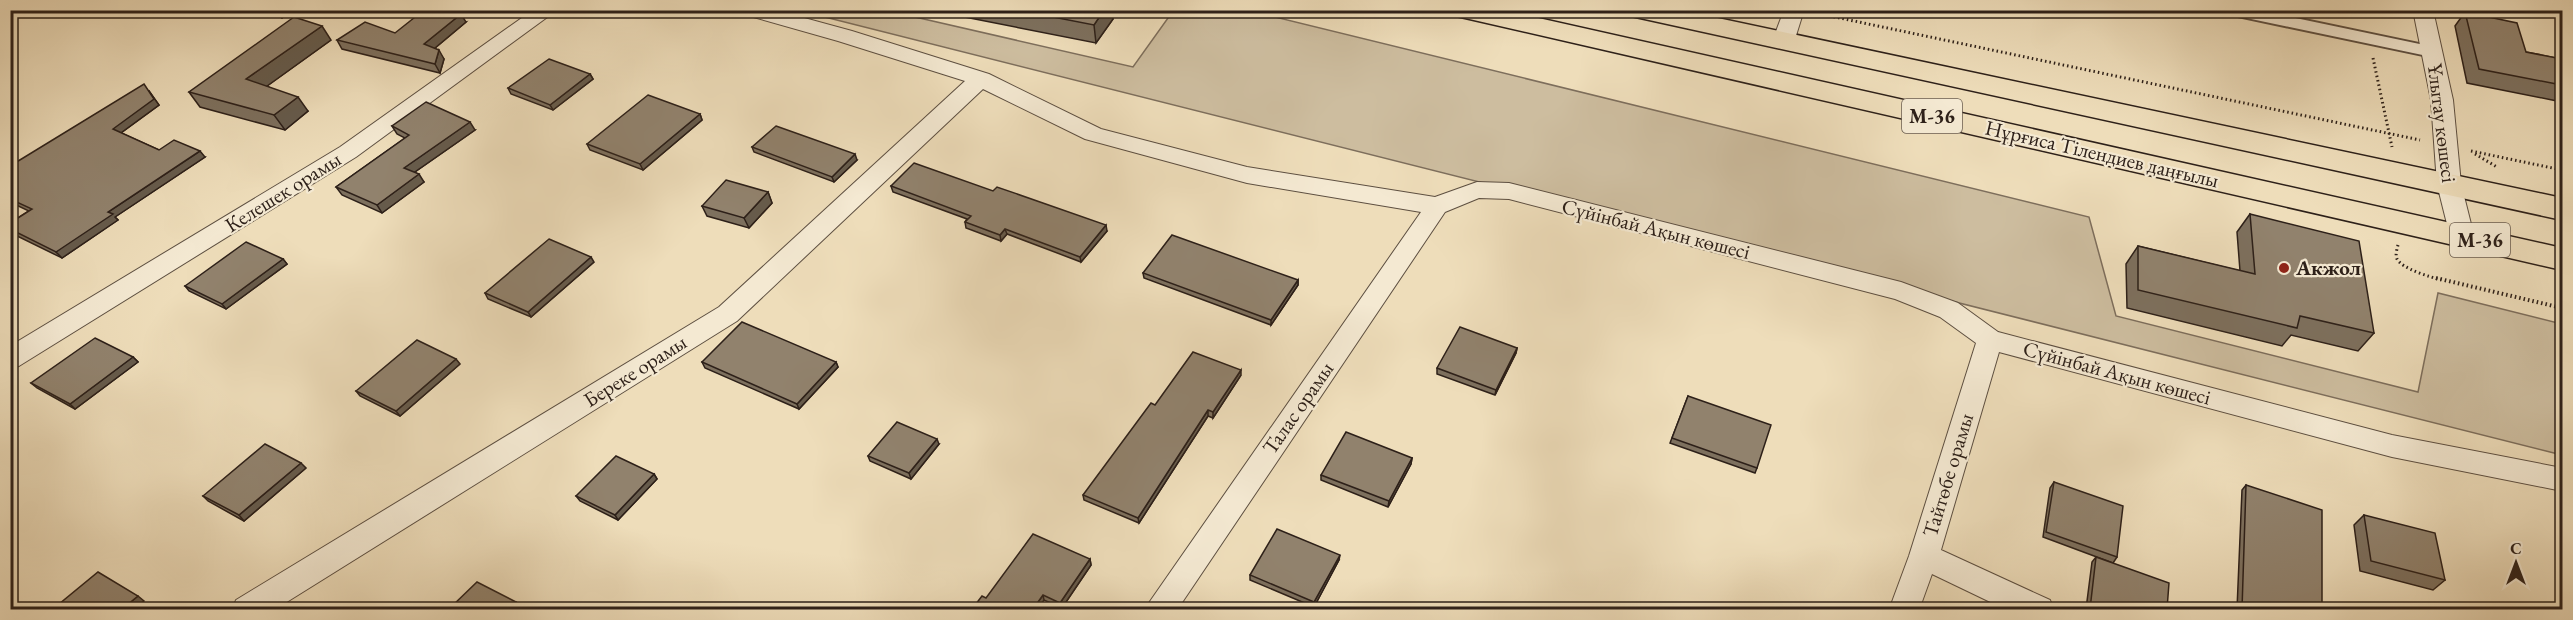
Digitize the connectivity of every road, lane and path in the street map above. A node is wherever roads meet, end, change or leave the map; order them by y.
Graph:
1 (547, 10) edge
2 (750, 10) edge
3 (1465, 10) edge
4 (1640, 10) edge
5 (1794, 10) edge
6 (1807, 10) edge
7 (2233, 10) edge
8 (2423, 10) edge
9 (2368, 38) junction
10 (1783, 42) junction
11 (2433, 52) junction
12 (981, 79) junction
13 (2391, 133) junction
14 (2446, 146) junction
15 (2562, 170) edge
16 (2394, 172) junction
17 (2449, 184) junction
18 (1437, 206) junction
19 (2562, 209) edge
20 (2398, 221) junction
21 (2462, 236) junction
22 (2562, 259) edge
23 (2562, 308) edge
24 (1990, 340) junction
25 (10, 359) edge
26 (2562, 480) edge
27 (1924, 556) junction
28 (247, 609) edge
29 (1159, 609) edge
30 (1904, 609) edge
31 (2039, 609) edge

1 - 25 street, Келешек орамы
2 - 12 street
3 - 20 main road, Нұрғиса Тілендиев даңғылы / M-36
4 - 10 main road, Нұрғиса Тілендиев даңғылы / M-36
5 - 10 street
6 - 13 path
7 - 9 lane
8 - 11 street, Ұлытау көшесі
9 - 11 lane
9 - 13 path
10 - 16 main road, Нұрғиса Тілендиев даңғылы / M-36
11 - 14 street, Ұлытау көшесі
12 - 18 street
12 - 28 street, Береке орамы
13 - 14 path
13 - 16 path
14 - 15 path
14 - 17 street, Ұлытау көшесі
16 - 17 main road, Нұрғиса Тілендиев даңғылы / M-36
17 - 19 main road, Нұрғиса Тілендиев даңғылы / M-36
17 - 21 street, Ұлытау көшесі
18 - 24 street, Сүйінбай Ақын көшесі
18 - 29 street, Талас орамы
20 - 21 main road, Нұрғиса Тілендиев даңғылы / M-36
20 - 23 path
21 - 22 main road, Нұрғиса Тілендиев даңғылы / M-36
24 - 26 street, Сүйінбай Ақын көшесі
24 - 27 street, Тайтөбе орамы
27 - 30 street, Тайтөбе орамы
27 - 31 street

